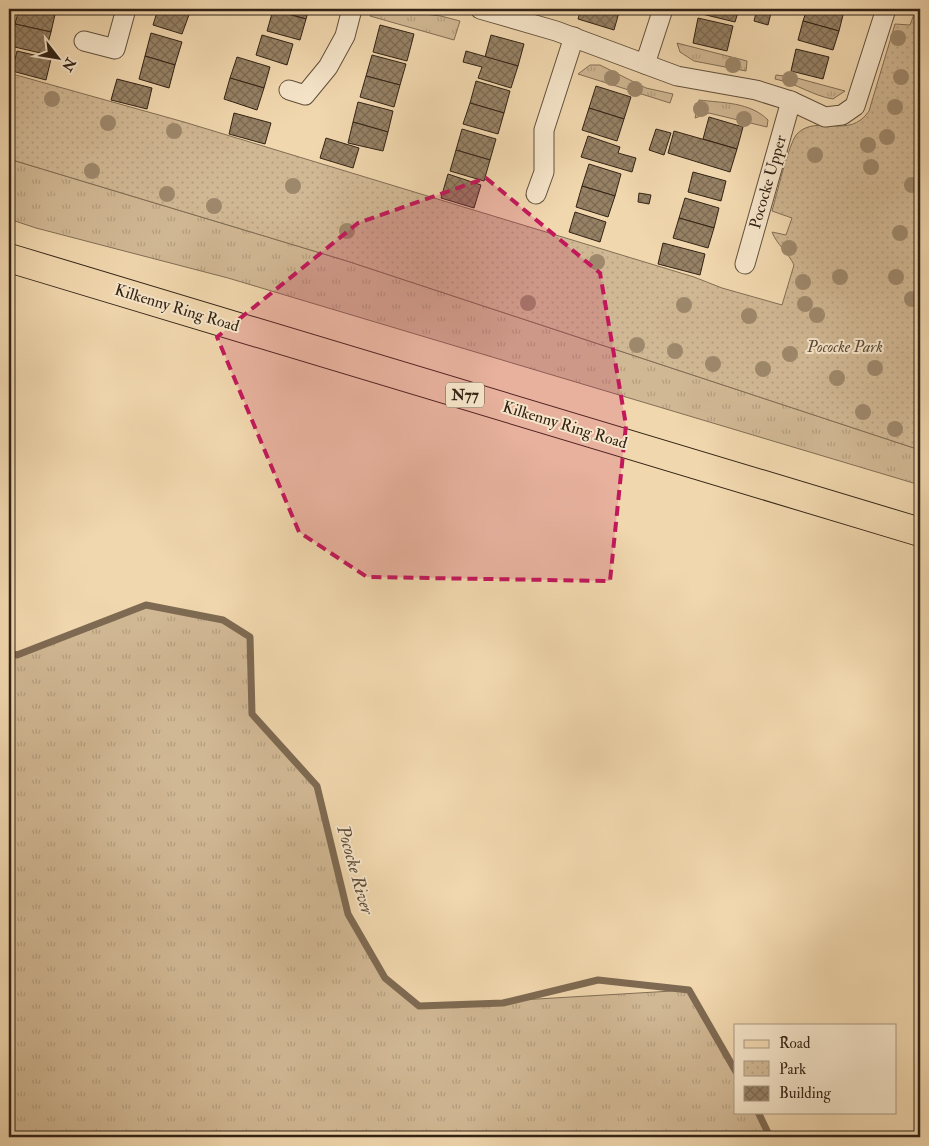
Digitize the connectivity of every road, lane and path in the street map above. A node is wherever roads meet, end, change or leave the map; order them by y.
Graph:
1 (126, 9) edge
2 (352, 9) edge
3 (480, 9) edge
4 (662, 9) edge
5 (886, 9) edge
6 (574, 37) junction
7 (84, 41) dead end
8 (645, 64) junction
9 (288, 90) dead end
10 (791, 101) junction
11 (536, 194) dead end
12 (9, 258) edge
13 (745, 264) dead end
14 (920, 532) edge

1 - 7 street
2 - 9 street
3 - 6 street
4 - 8 street
5 - 10 street
6 - 8 street
6 - 11 street
8 - 10 street
10 - 13 street, Pococke Upper
12 - 14 main road, Kilkenny Ring Road / N77

